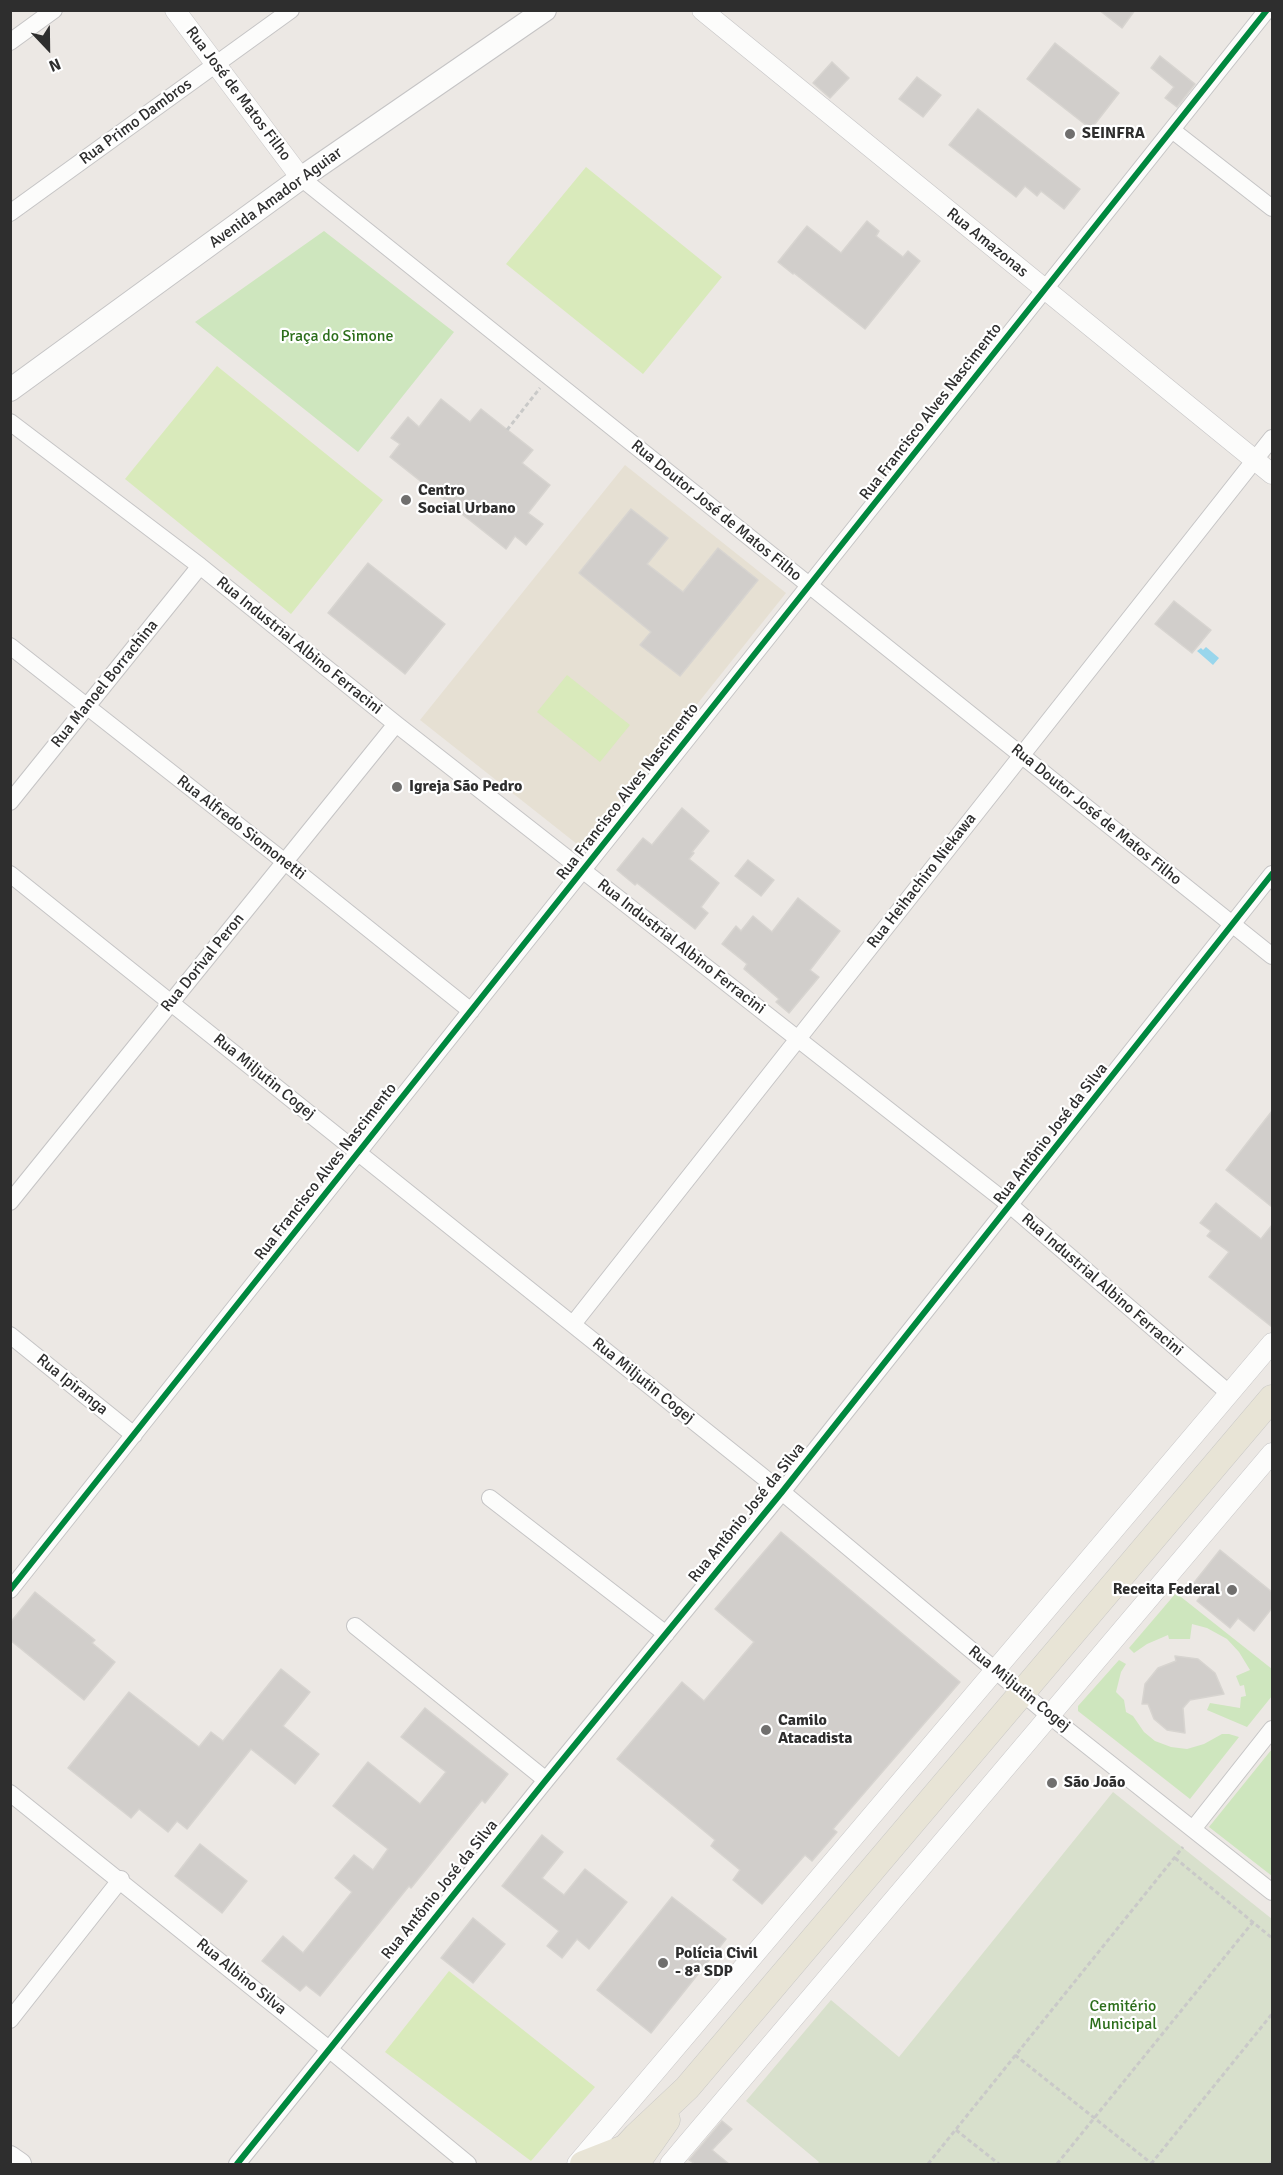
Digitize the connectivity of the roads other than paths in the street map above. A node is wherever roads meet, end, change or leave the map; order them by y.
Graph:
1 (54, 10) edge
2 (175, 10) edge
3 (291, 10) edge
4 (545, 10) edge
5 (702, 10) edge
6 (1267, 10) edge
7 (10, 42) edge
8 (215, 65) junction
9 (1172, 130) junction
10 (301, 178) junction
11 (1272, 208) edge
12 (10, 213) edge
13 (1045, 290) junction
14 (10, 390) edge
15 (10, 422) edge
16 (1272, 438) edge
17 (1255, 460) junction
18 (1272, 474) edge
19 (200, 566) junction
20 (809, 586) junction
21 (10, 646) edge
22 (87, 707) junction
23 (396, 724) junction
24 (1022, 755) junction
25 (10, 802) edge
26 (285, 862) junction
27 (583, 871) junction
28 (10, 874) edge
29 (1272, 874) edge
30 (1233, 924) junction
31 (1272, 956) edge
32 (172, 1003) junction
33 (471, 1011) junction
34 (798, 1038) junction
35 (358, 1153) junction
36 (10, 1202) edge
37 (1011, 1206) junction
38 (573, 1324) junction
39 (10, 1335) edge
40 (1272, 1343) edge
41 (1230, 1394) junction
42 (1272, 1398) edge
43 (134, 1435) junction
44 (1272, 1452) edge
45 (782, 1492) junction
46 (490, 1498) dead end
47 (10, 1590) edge
48 (355, 1626) dead end
49 (666, 1634) junction
50 (996, 1670) junction
51 (1022, 1692) junction
52 (1050, 1716) junction
53 (1272, 1729) edge
54 (546, 1780) junction
55 (10, 1793) edge
56 (1193, 1829) junction
57 (121, 1880) junction
58 (1272, 1892) edge
59 (10, 2020) edge
60 (330, 2050) junction
61 (10, 2157) edge
62 (624, 2159) edge
63 (20, 2164) edge
64 (237, 2164) edge
65 (468, 2164) edge
66 (577, 2164) edge
67 (583, 2164) edge
68 (670, 2164) edge

1 - 7 street
2 - 8 street, Rua José de Matos Filho
3 - 8 street, Rua Primo Dambros
4 - 10 main road, Avenida Amador Aguiar
5 - 13 street, Rua Amazonas
6 - 9 street, Rua Francisco Alves Nascimento
8 - 10 street, Rua José de Matos Filho
8 - 12 street, Rua Primo Dambros
9 - 11 street
9 - 13 street, Rua Francisco Alves Nascimento
10 - 14 main road, Avenida Amador Aguiar
10 - 20 street, Rua Doutor José de Matos Filho
13 - 17 street, Rua Amazonas
13 - 20 street, Rua Francisco Alves Nascimento
15 - 19 street, Rua Industrial Albino Ferracini
16 - 17 street, Rua Heihachiro Niekawa
17 - 18 street, Rua Amazonas
17 - 24 street, Rua Heihachiro Niekawa
19 - 22 street, Rua Manoel Borrachina
19 - 23 street, Rua Industrial Albino Ferracini
20 - 24 street, Rua Doutor José de Matos Filho
20 - 27 street, Rua Francisco Alves Nascimento
21 - 22 street, Rua Alfredo Siomonetti
22 - 25 street, Rua Manoel Borrachina
22 - 26 street, Rua Alfredo Siomonetti
23 - 26 street, Rua Dorival Peron
23 - 27 street, Rua Industrial Albino Ferracini
24 - 30 street, Rua Doutor José de Matos Filho
24 - 34 street, Rua Heihachiro Niekawa
26 - 32 street, Rua Dorival Peron
26 - 33 street, Rua Alfredo Siomonetti
27 - 33 street, Rua Francisco Alves Nascimento
27 - 34 street, Rua Industrial Albino Ferracini
28 - 32 street, Rua Miljutin Cogej
29 - 30 street, Rua Antônio José da Silva
30 - 31 street, Rua Doutor José de Matos Filho
30 - 37 street, Rua Antônio José da Silva
32 - 35 street, Rua Miljutin Cogej
32 - 36 street, Rua Dorival Peron
33 - 35 street, Rua Francisco Alves Nascimento
34 - 37 street, Rua Industrial Albino Ferracini
34 - 38 street, Rua Heihachiro Niekawa
35 - 38 street, Rua Miljutin Cogej
35 - 43 street, Rua Francisco Alves Nascimento
37 - 41 street, Rua Industrial Albino Ferracini
37 - 45 street, Rua Antônio José da Silva
38 - 45 street, Rua Miljutin Cogej
39 - 43 street, Rua Ipiranga
40 - 41 street
41 - 50 street
42 - 51 main road
43 - 47 street, Rua Francisco Alves Nascimento
44 - 52 street
45 - 49 street, Rua Antônio José da Silva
45 - 50 street, Rua Miljutin Cogej
46 - 49 street
48 - 54 street
49 - 54 street, Rua Antônio José da Silva
50 - 51 street, Rua Miljutin Cogej
50 - 66 street
51 - 52 street, Rua Miljutin Cogej
51 - 62 main road
52 - 56 street, Rua Miljutin Cogej
52 - 68 street
53 - 56 street
54 - 60 street, Rua Antônio José da Silva
55 - 57 street, Rua Albino Silva
56 - 58 street, Rua Miljutin Cogej
57 - 59 street
57 - 60 street, Rua Albino Silva
60 - 64 street, Rua Antônio José da Silva
60 - 65 street, Rua Albino Silva
61 - 63 main road
62 - 67 main road

